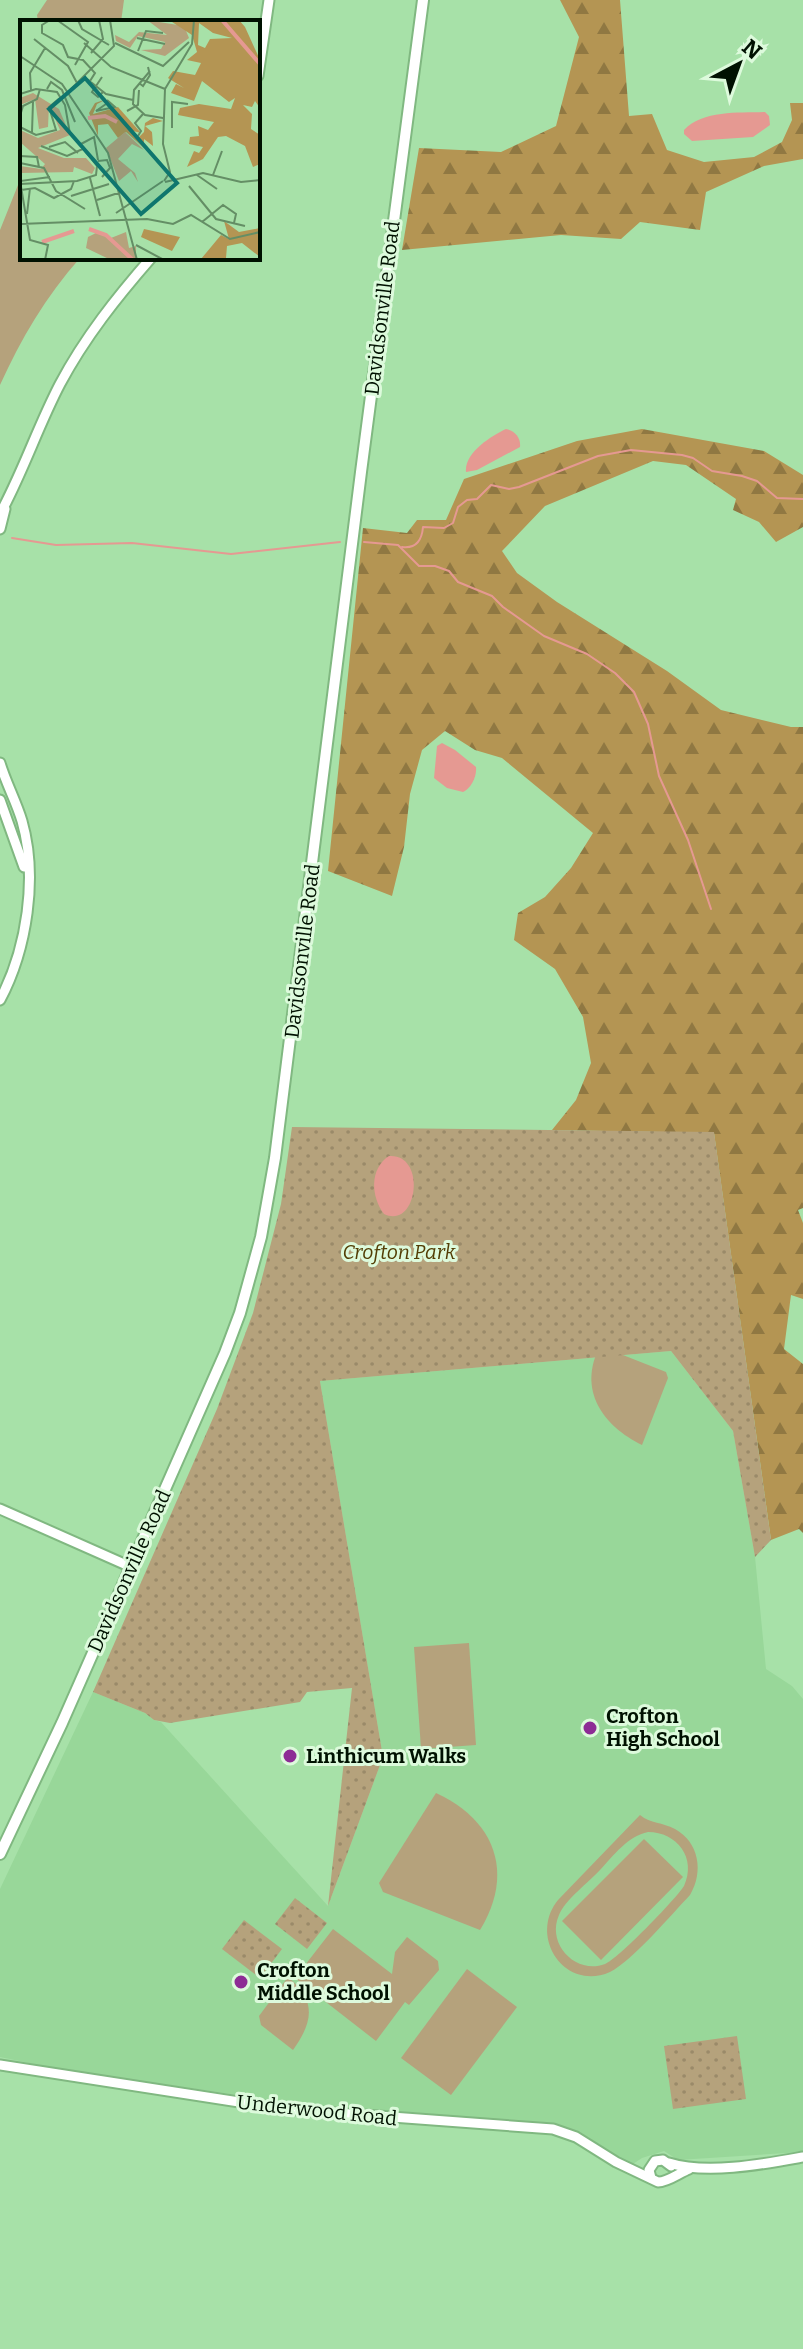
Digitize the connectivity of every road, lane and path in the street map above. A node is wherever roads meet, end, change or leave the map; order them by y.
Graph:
1 (269, 0) edge
2 (423, 0) edge
3 (260, 62) edge
4 (149, 260) edge
5 (8, 499) junction
6 (0, 514) edge
7 (0, 529) edge
8 (0, 763) edge
9 (0, 800) edge
10 (27, 878) junction
11 (0, 1000) edge
12 (0, 1509) edge
13 (131, 1567) junction
14 (0, 1854) edge
15 (0, 2065) edge
16 (803, 2157) edge
17 (652, 2163) junction
18 (669, 2163) junction
19 (627, 2167) junction
20 (689, 2169) junction
21 (671, 2177) junction
22 (651, 2178) junction

1 - 3 street
2 - 13 main road, Davidsonville Road
4 - 5 street
5 - 6 street
5 - 7 street
8 - 10 street
9 - 10 street
10 - 11 street
12 - 13 street
13 - 14 main road, Davidsonville Road
15 - 19 street, Underwood Road
16 - 20 street
17 - 18 street
17 - 19 street
17 - 22 street
18 - 20 street
18 - 21 street
19 - 22 street, Underwood Road
20 - 21 street
21 - 22 street

